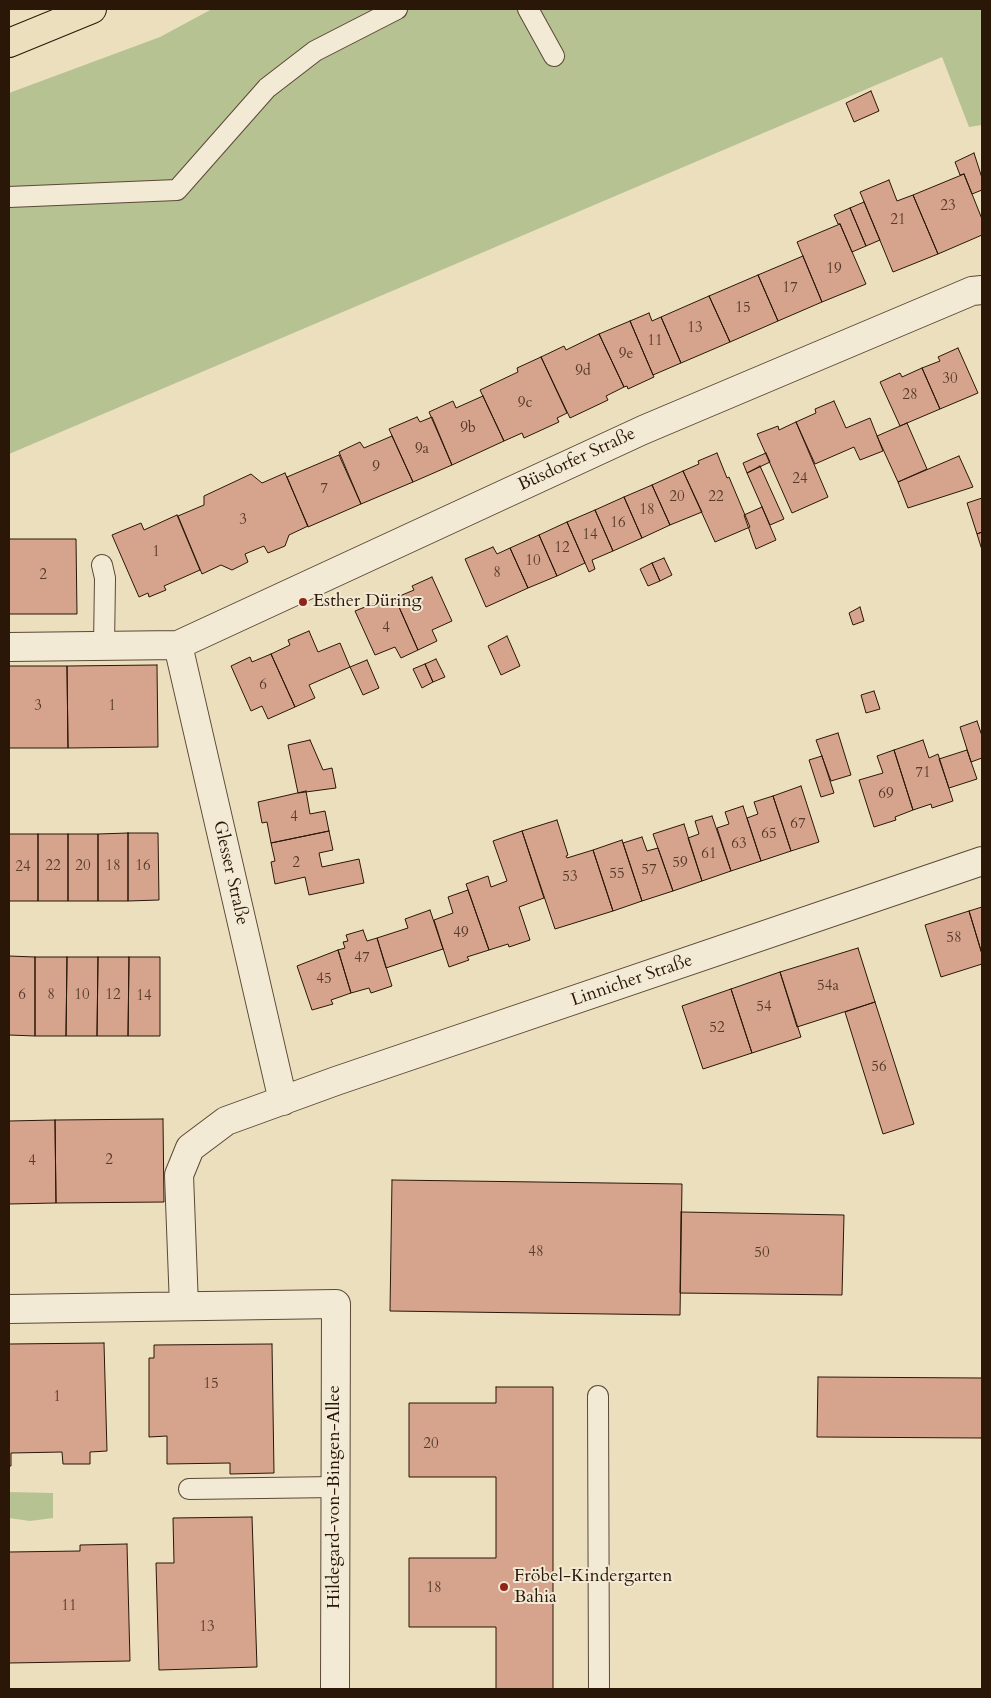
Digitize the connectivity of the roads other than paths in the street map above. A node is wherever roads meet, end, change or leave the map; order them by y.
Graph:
1 (92, 9) edge
2 (397, 9) edge
3 (528, 9) edge
4 (9, 43) edge
5 (554, 56) dead end
6 (9, 197) edge
7 (982, 290) edge
8 (102, 565) dead end
9 (178, 645) junction
10 (104, 646) junction
11 (9, 647) edge
12 (982, 862) edge
13 (283, 1101) junction
14 (184, 1306) junction
15 (9, 1309) edge
16 (598, 1396) dead end
17 (336, 1487) junction
18 (189, 1489) dead end
19 (335, 1689) edge
20 (599, 1689) edge

1 - 4 highway
2 - 6 lane
3 - 5 lane
7 - 9 street, Büsdorfer Straße
8 - 10 lane
9 - 10 street
9 - 13 street, Glesser Straße
10 - 11 street
12 - 13 street, Linnicher Straße
13 - 14 street, Linnicher Straße
14 - 15 street
14 - 17 street, Hildegard-von-Bingen-Allee
16 - 20 lane
17 - 18 lane
17 - 19 street, Hildegard-von-Bingen-Allee

